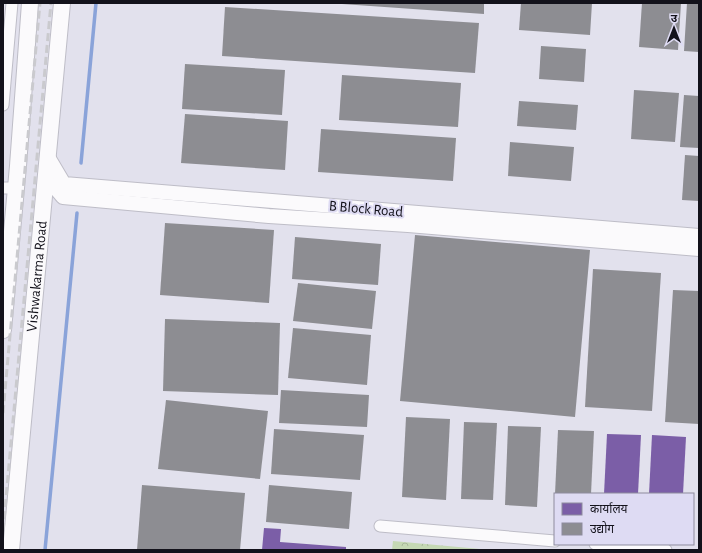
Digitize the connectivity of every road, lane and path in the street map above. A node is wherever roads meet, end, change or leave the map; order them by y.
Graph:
1 (12, 3) edge
2 (30, 3) edge
3 (62, 3) edge
4 (5, 64) edge
5 (26, 66) junction
6 (4, 80) edge
7 (24, 82) junction
8 (3, 105) edge
9 (48, 157) junction
10 (46, 177) junction
11 (9, 188) edge
12 (699, 236) edge
13 (699, 249) edge
14 (3, 330) edge
15 (380, 526) dead end
16 (554, 541) edge
17 (607, 545) edge
18 (11, 550) edge
19 (666, 550) edge

1 - 4 street
2 - 5 main road, Vishwakarma Road
3 - 9 main road, Vishwakarma Road
4 - 5 street
4 - 6 street
5 - 7 main road, Vishwakarma Road
6 - 7 street
6 - 8 street
7 - 11 main road, Vishwakarma Road
9 - 10 main road, Vishwakarma Road
9 - 12 street, B Block Road
10 - 13 street, B Block Road
10 - 18 main road, Vishwakarma Road
11 - 14 main road, Vishwakarma Road
15 - 16 street
17 - 19 street

